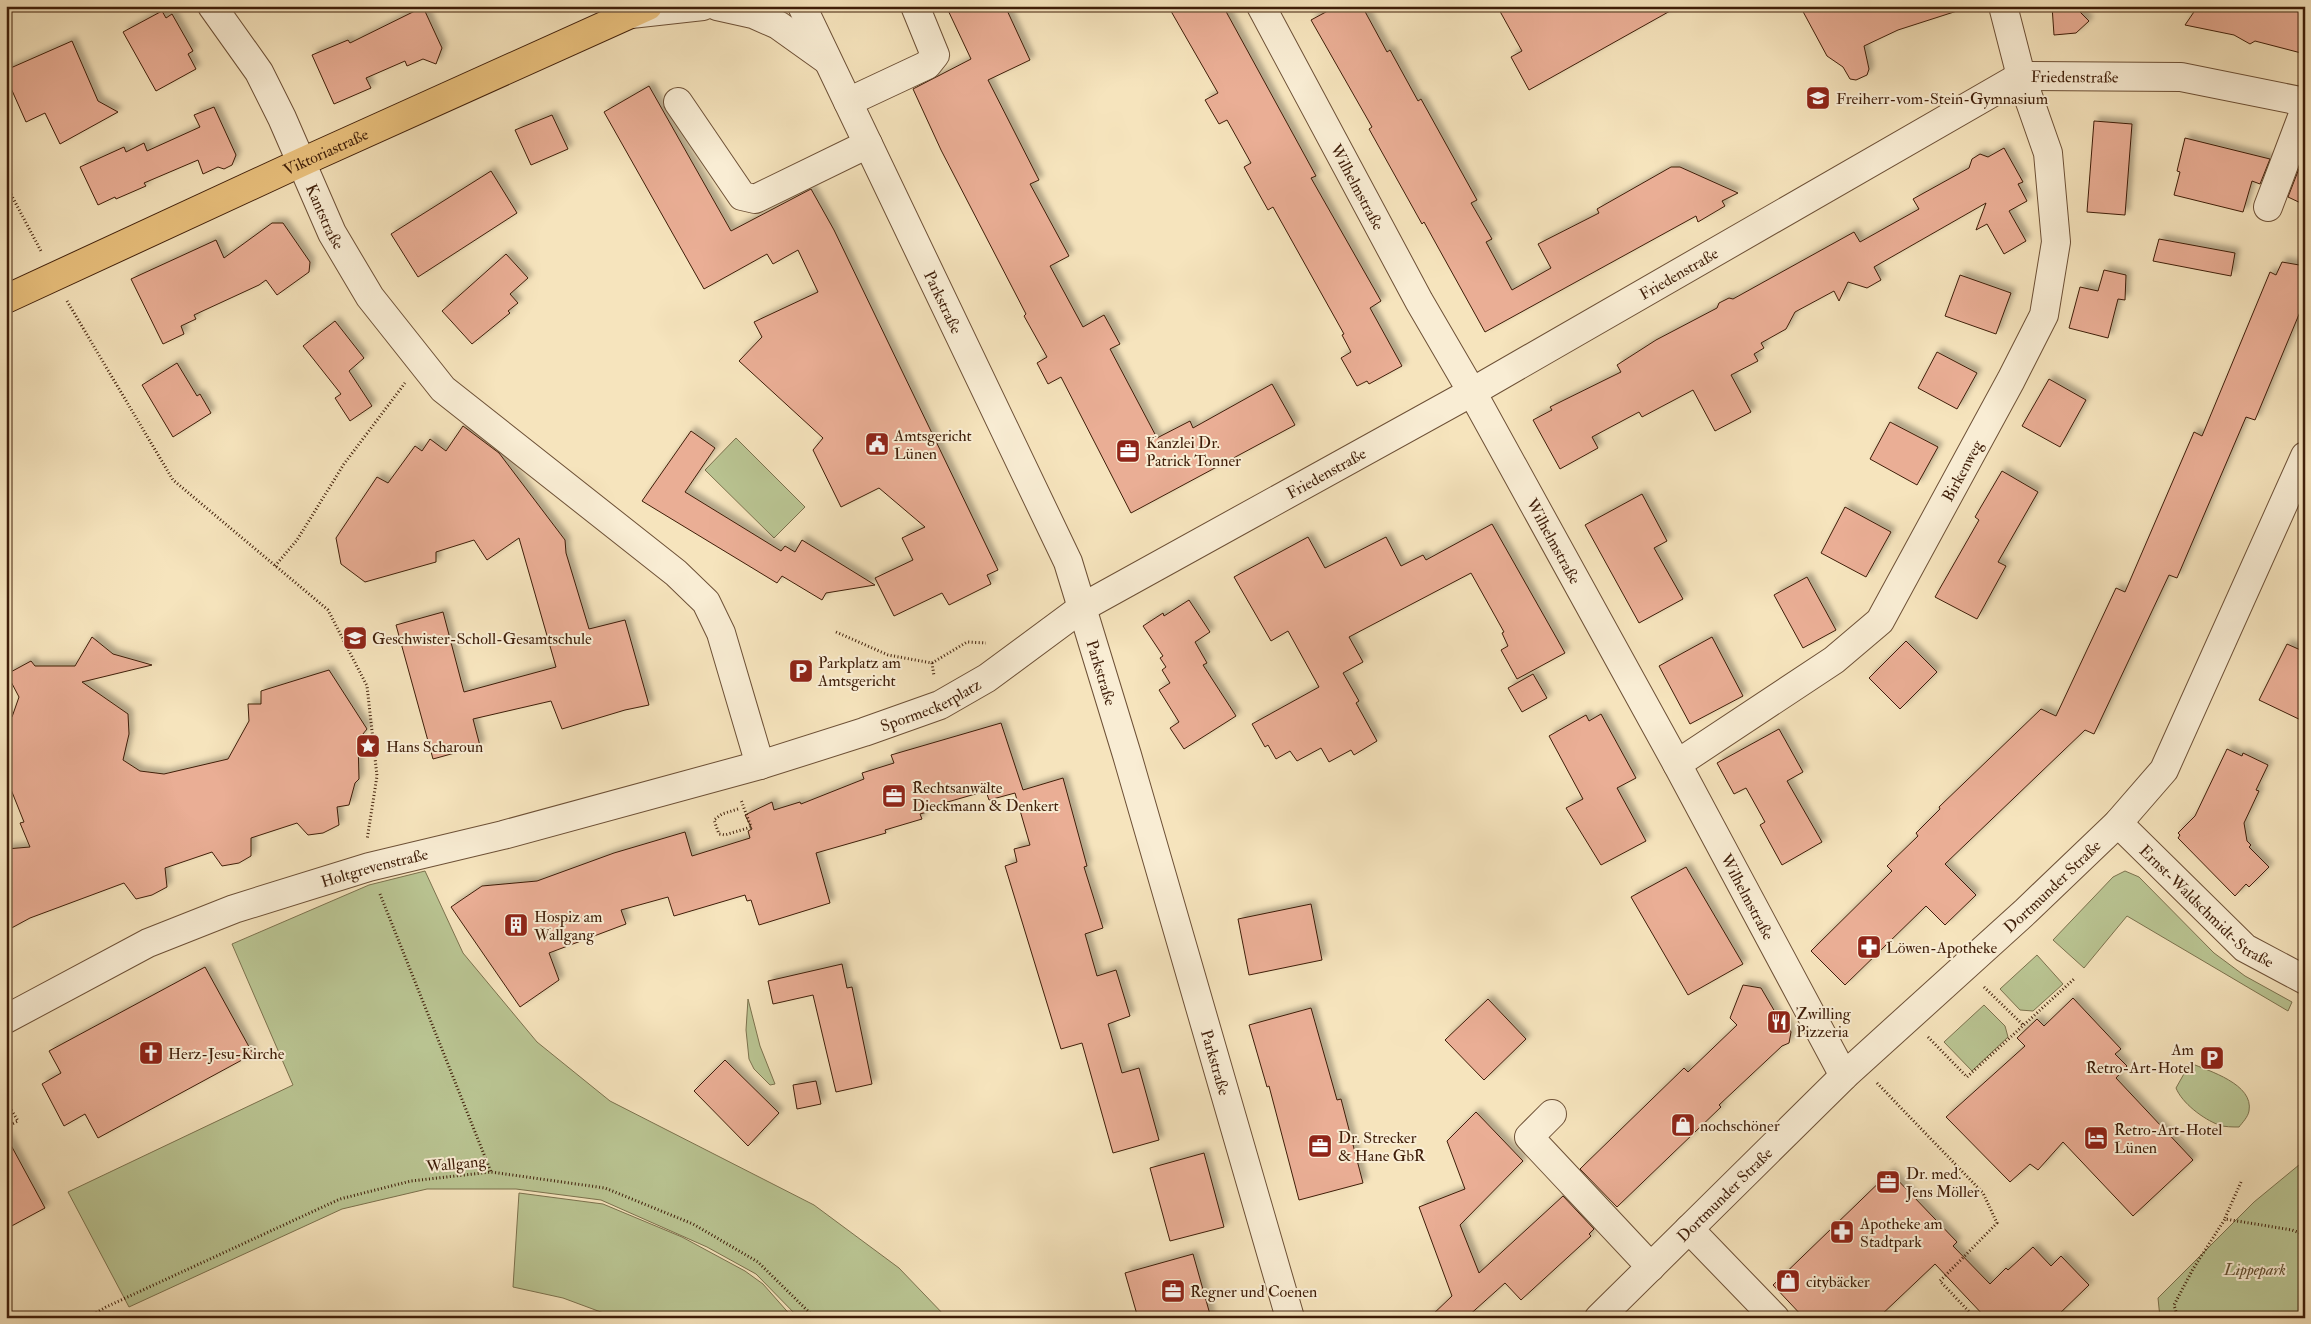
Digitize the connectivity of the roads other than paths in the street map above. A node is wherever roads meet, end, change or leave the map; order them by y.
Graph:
1 (212, 6) edge
2 (703, 6) edge
3 (717, 6) edge
4 (802, 6) edge
5 (915, 6) edge
6 (1261, 6) edge
7 (2003, 6) edge
8 (640, 10) edge
9 (828, 61) junction
10 (2021, 76) junction
11 (678, 102) dead end
12 (848, 102) junction
13 (2305, 102) edge
14 (2305, 108) edge
15 (868, 144) junction
16 (302, 162) junction
17 (2268, 207) dead end
18 (6, 299) edge
19 (1472, 392) junction
20 (2305, 456) edge
21 (1083, 607) junction
22 (1677, 764) junction
23 (760, 765) junction
24 (2118, 823) junction
25 (2305, 980) edge
26 (6, 1019) edge
27 (1852, 1070) junction
28 (1552, 1114) dead end
29 (1689, 1229) junction
30 (1651, 1267) junction
31 (1290, 1318) edge
32 (1599, 1318) edge
33 (1775, 1318) edge

1 - 16 street, Kantstraße
2 - 8 street
3 - 9 street, Parkstraße
4 - 9 street, Parkstraße
5 - 12 street
6 - 19 street, Wilhelmstraße
7 - 10 street, Birkenweg
8 - 16 main road, Viktoriastraße
9 - 12 street, Parkstraße
10 - 13 street, Friedenstraße
10 - 19 street, Friedenstraße
10 - 22 street, Birkenweg
11 - 15 street
12 - 15 street, Parkstraße
14 - 17 street
15 - 21 street, Parkstraße
16 - 18 main road, Viktoriastraße
16 - 23 street, Kantstraße
19 - 21 street, Friedenstraße
19 - 22 street, Wilhelmstraße
20 - 24 street, Dortmunder Straße
21 - 23 street, Spormeckerplatz
21 - 31 street, Parkstraße
22 - 27 street, Wilhelmstraße
23 - 26 street, Holtgrevenstraße
24 - 25 street, Ernst-Waldschmidt-Straße
24 - 27 street, Dortmunder Straße
27 - 29 street, Dortmunder Straße
28 - 30 street
29 - 30 street, Dortmunder Straße
29 - 33 street
30 - 32 street, Dortmunder Straße

